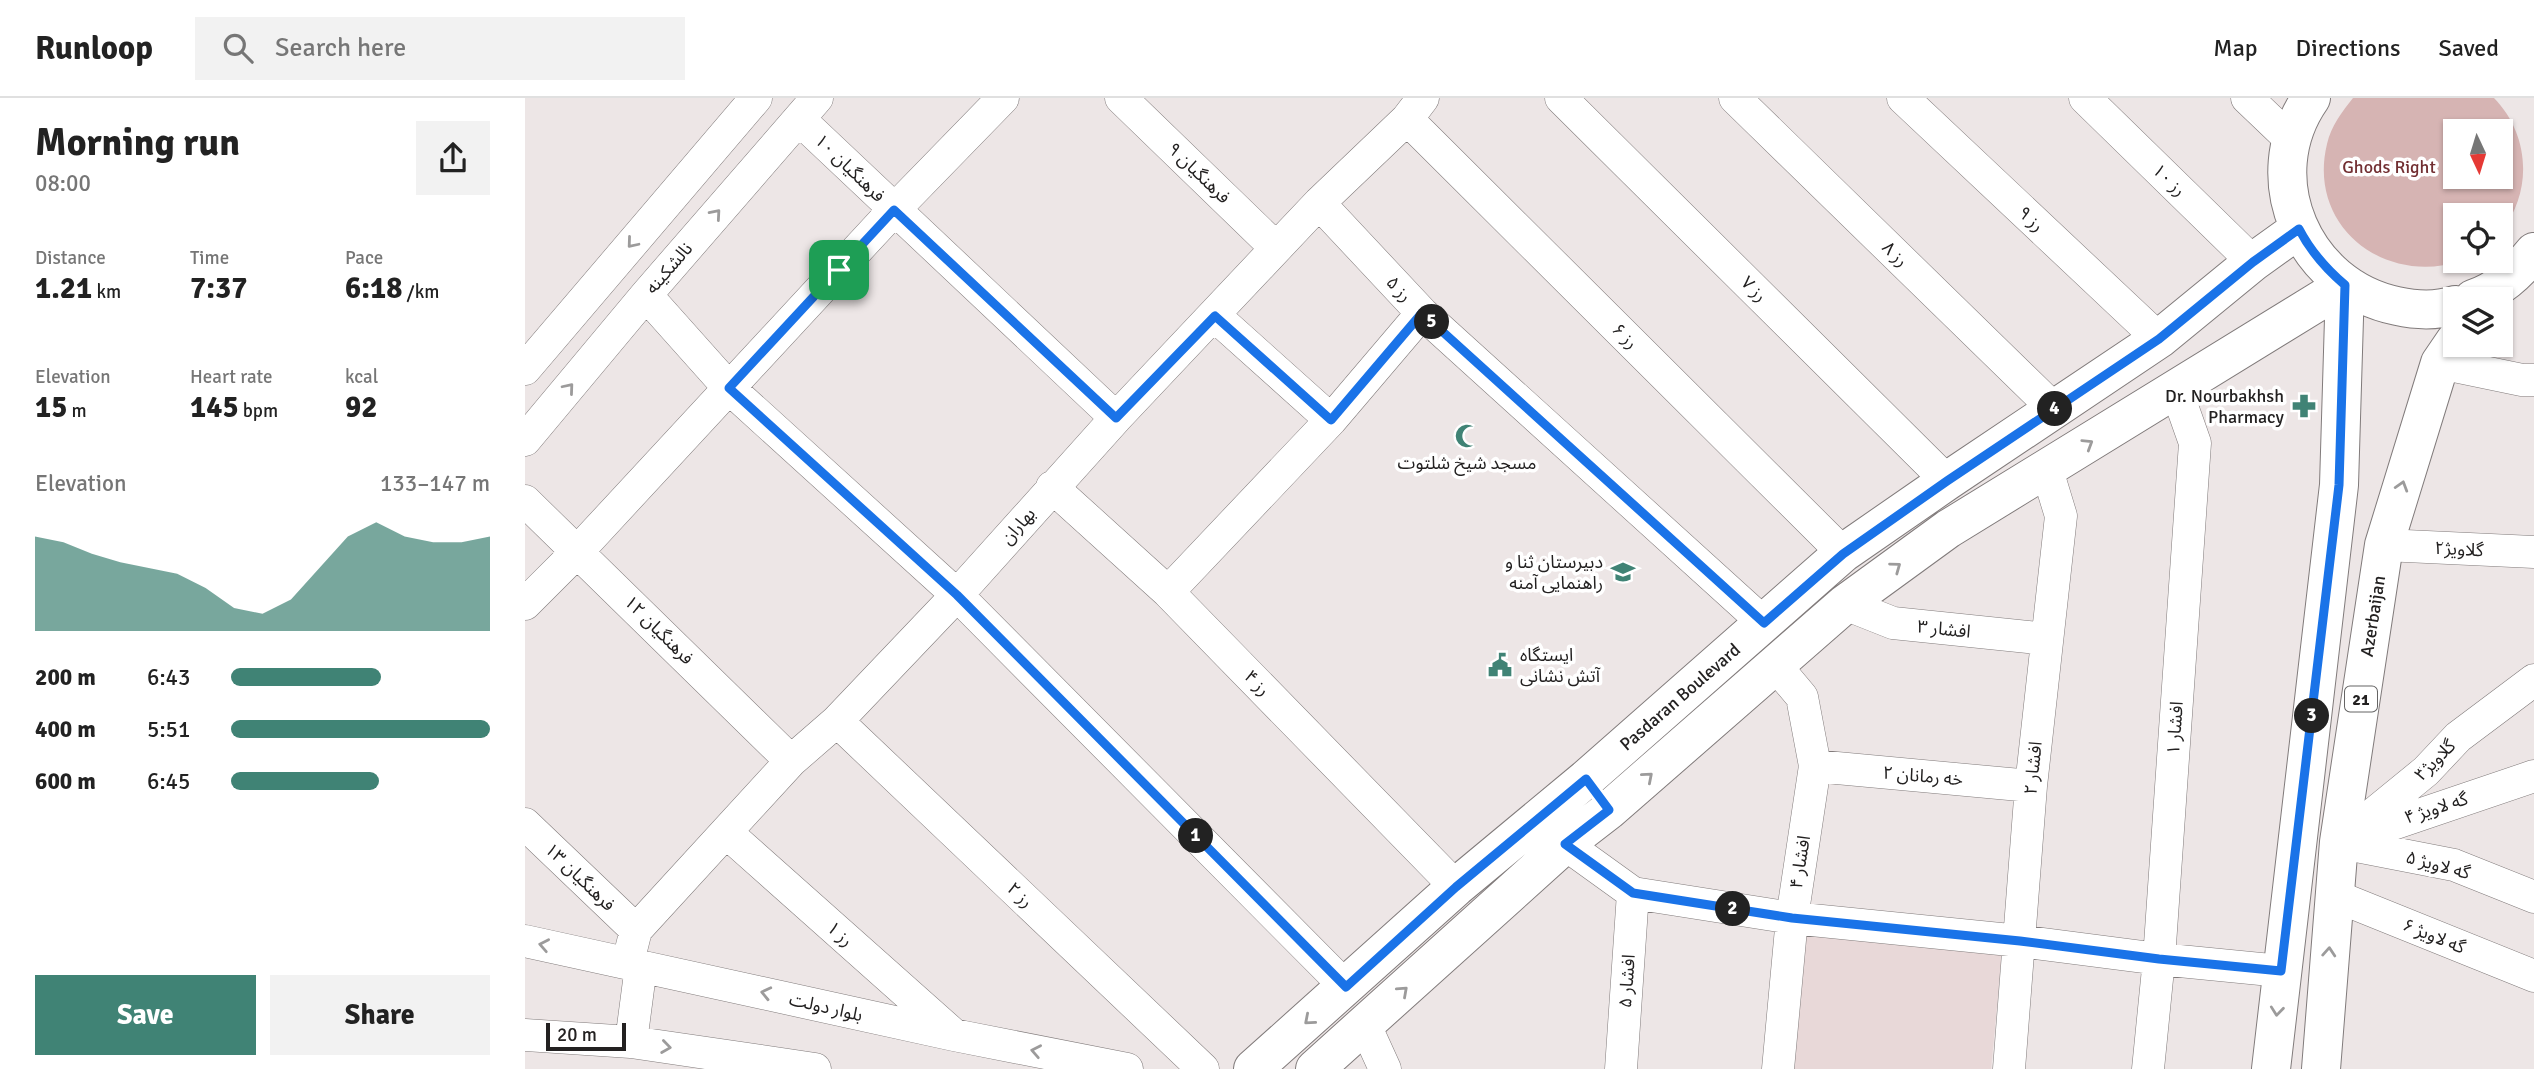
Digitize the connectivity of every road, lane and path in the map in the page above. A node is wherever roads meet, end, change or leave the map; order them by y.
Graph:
1 (756, 98) edge
2 (1003, 98) edge
3 (1121, 98) edge
4 (1561, 98) edge
5 (1735, 98) edge
6 (1903, 98) edge
7 (2085, 98) edge
8 (2247, 98) edge
9 (2311, 98) edge
10 (808, 108) edge
11 (1415, 109) edge
12 (2291, 140) junction
13 (1319, 203) junction
14 (894, 210) junction
15 (2299, 229) junction
16 (1276, 248) junction
17 (2534, 252) edge
18 (2253, 262) junction
19 (2345, 285) junction
20 (2494, 287) edge
21 (646, 295) junction
22 (2443, 305) edge
23 (1422, 313) junction
24 (1215, 316) junction
25 (2159, 339) junction
26 (2446, 357) edge
27 (2461, 357) edge
28 (525, 369) edge
29 (2534, 380) edge
30 (729, 388) junction
31 (2176, 389) junction
32 (2054, 409) junction
33 (1116, 418) junction
34 (1331, 420) junction
35 (525, 440) edge
36 (2047, 470) junction
37 (1947, 481) junction
38 (1052, 487) junction
39 (525, 501) edge
40 (2384, 545) junction
41 (578, 551) junction
42 (2534, 552) edge
43 (1843, 554) junction
44 (1168, 592) junction
45 (957, 595) junction
46 (525, 604) edge
47 (1845, 604) junction
48 (1764, 623) junction
49 (2047, 639) junction
50 (1776, 666) junction
51 (2534, 680) edge
52 (837, 721) junction
53 (791, 761) junction
54 (1815, 766) junction
55 (2534, 776) edge
56 (1586, 779) junction
57 (2031, 786) junction
58 (1609, 810) junction
59 (525, 824) edge
60 (727, 833) junction
61 (2339, 842) junction
62 (1565, 844) junction
63 (1456, 887) junction
64 (1633, 893) junction
65 (2333, 895) junction
66 (2534, 897) edge
67 (1792, 918) junction
68 (636, 930) junction
69 (525, 941) edge
70 (2020, 941) junction
71 (2159, 959) junction
72 (634, 964) junction
73 (2281, 971) junction
74 (2534, 976) edge
75 (1346, 987) junction
76 (1365, 1025) junction
77 (525, 1035) edge
78 (954, 1035) junction
79 (631, 1042) junction
80 (815, 1069) edge
81 (1127, 1069) edge
82 (1203, 1069) edge
83 (1253, 1069) edge
84 (1315, 1069) edge
85 (1385, 1069) edge
86 (1621, 1069) edge
87 (1778, 1069) edge
88 (2009, 1069) edge
89 (2148, 1069) edge
90 (2271, 1069) edge
91 (2321, 1069) edge

1 -> 28 street
2 - 14 street
3 - 16 street, فرهنگیان ۹
4 - 37 street, رز ۷
5 - 32 street, رز ۸
6 - 25 street, رز ۹
7 - 18 street, رز ۱۰
8 - 12 street
9 - 12 main road
10 - 14 street, فرهنگیان ۱۰
21 -> 10 street, نالشکینه
11 - 13 street, بهاران
11 - 43 street, رز ۶
12 - 15 main road
13 - 16 street, بهاران
13 - 23 street, رز ۵
14 - 30 street
14 - 33 street, فرهنگیان ۱۰
15 - 18 main road, Pasdaran Boulevard
15 - 19 main road
16 - 24 street, بهاران
17 - 20 main road
18 - 25 main road, Pasdaran Boulevard
19 - 22 main road
19 - 31 main road
19 - 73 main road
21 - 30 street
35 -> 21 street, نالشکینه
23 - 34 street
23 - 48 street, رز ۵
24 - 33 street, بهاران
24 - 34 street
25 - 32 main road, Pasdaran Boulevard
40 -> 26 main road, Azerbaijan / 21
27 - 29 street
30 - 41 street
30 - 45 street
36 -> 31 main road
31 - 71 street, افشار ۱
32 - 37 main road, Pasdaran Boulevard
33 - 38 street, بهاران
34 - 44 street
47 -> 36 main road
36 - 49 street, افشار ۲
37 - 43 main road, Pasdaran Boulevard
38 - 44 street, رز ۴
38 - 45 street, بهاران
39 - 41 street, فرهنگیان ۱۲
40 - 42 street, گلاویژ۲
40 - 61 main road, Azerbaijan / 21
41 - 46 street
41 - 53 street, فرهنگیان ۱۲
43 - 48 main road, Pasdaran Boulevard
44 - 63 street, رز ۴
45 - 52 street, بهاران
45 - 75 street
47 - 49 street, افشار ۳
47 - 50 main road
48 - 56 main road, Pasdaran Boulevard
49 - 57 street, افشار ۲
50 - 54 street, افشار ۴
58 -> 50 main road
51 - 61 street, گلاویژ۳
52 - 53 street, بهاران
52 - 82 street, رز ۲
53 - 60 street, بهاران
54 - 57 street, خه رمانان ۲
54 - 67 street, افشار ۴
55 - 61 street, گه لاویژ ۴
56 - 58 main road
56 - 63 main road, Pasdaran Boulevard
57 - 70 street, افشار ۲
58 - 62 main road
59 - 68 street, فرهنگیان ۱۳
60 - 68 street, بهاران
60 - 78 street, رز ۱
61 - 65 main road, Azerbaijan / 21
61 - 66 street, گه لاویژ ۵
62 - 64 street
76 -> 62 main road
63 - 75 main road, Pasdaran Boulevard
64 - 67 street
64 - 86 street, افشار ۵
65 - 74 street, گه لاویژ ۶
91 -> 65 main road, Azerbaijan / 21
67 - 70 street
67 - 87 street, افشار ۴
68 - 72 street, بهاران
72 -> 69 street, بلوار دولت
70 - 71 street
70 - 88 street, افشار ۲
71 - 73 street
71 - 89 street, افشار ۱
78 -> 72 street, بلوار دولت
72 - 79 street, بهاران
73 -> 90 main road
75 -> 83 main road, Pasdaran Boulevard
76 - 84 main road
76 - 85 street
77 - 79 street
81 -> 78 street, بلوار دولت
79 -> 80 street

